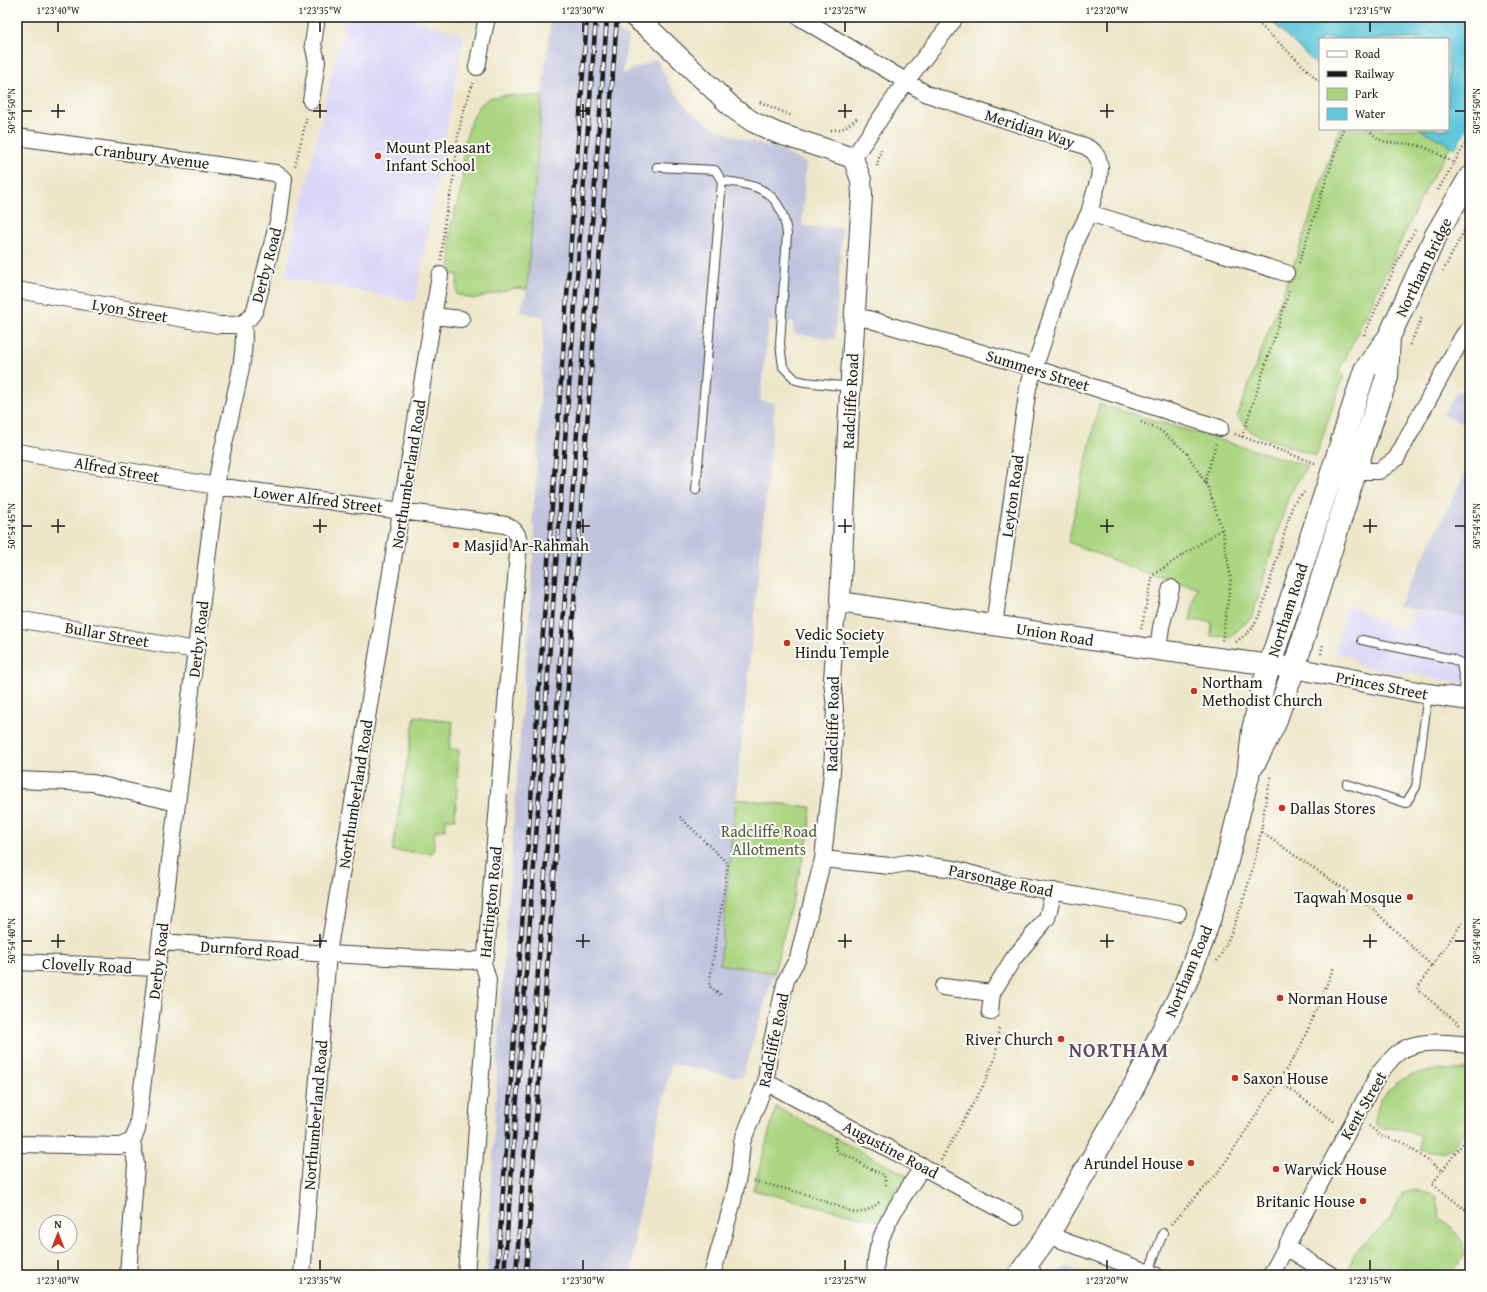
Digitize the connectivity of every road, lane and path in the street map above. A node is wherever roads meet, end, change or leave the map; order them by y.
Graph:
1 (317, 17) edge
2 (487, 17) edge
3 (634, 17) edge
4 (798, 17) edge
5 (1252, 17) edge
6 (953, 21) dead end
7 (477, 67) joint
8 (906, 81) junction
9 (1319, 81) edge
10 (755, 100) dead end
11 (311, 101) joint
12 (797, 118) dead end
13 (859, 118) dead end
14 (826, 130) dead end
15 (1342, 130) edge
16 (1369, 130) edge
17 (1340, 134) dead end
18 (1470, 136) edge
19 (17, 137) edge
20 (1442, 156) dead end
21 (853, 158) junction
22 (658, 167) dead end
23 (1470, 177) edge
24 (284, 179) junction
25 (722, 181) junction
26 (1447, 195) junction
27 (1089, 213) junction
28 (1467, 224) dead end
29 (1464, 231) junction
30 (1470, 232) edge
31 (1286, 273) dead end
32 (440, 276) joint
33 (1440, 277) dead end
34 (17, 290) edge
35 (1423, 315) dead end
36 (434, 316) junction
37 (855, 317) junction
38 (461, 319) dead end
39 (243, 323) junction
40 (1470, 328) edge
41 (1389, 337) junction
42 (1409, 348) dead end
43 (1033, 368) junction
44 (850, 387) junction
45 (1140, 422) dead end
46 (1220, 428) junction
47 (17, 452) edge
48 (1326, 467) junction
49 (1356, 472) junction
50 (1205, 483) junction
51 (216, 486) junction
52 (696, 490) dead end
53 (402, 510) junction
54 (514, 529) joint
55 (1171, 588) dead end
56 (840, 602) junction
57 (17, 619) edge
58 (994, 625) junction
59 (1362, 640) dead end
60 (196, 650) junction
61 (1158, 650) junction
62 (1220, 658) junction
63 (1270, 664) junction
64 (1294, 668) junction
65 (1428, 694) junction
66 (1466, 700) edge
67 (1248, 776) junction
68 (17, 780) edge
69 (1347, 784) dead end
70 (177, 803) junction
71 (680, 817) dead end
72 (1261, 832) dead end
73 (823, 859) junction
74 (1054, 891) junction
75 (1178, 913) dead end
76 (1462, 923) dead end
77 (161, 942) junction
78 (328, 954) junction
79 (482, 959) junction
80 (17, 962) edge
81 (1432, 966) junction
82 (1334, 967) dead end
83 (157, 968) junction
84 (943, 986) dead end
85 (992, 993) junction
86 (721, 995) dead end
87 (990, 1012) joint
88 (1465, 1030) dead end
89 (1470, 1045) edge
90 (1278, 1081) junction
91 (766, 1082) junction
92 (1356, 1116) junction
93 (842, 1122) junction
94 (1348, 1131) junction
95 (1470, 1134) edge
96 (132, 1141) junction
97 (17, 1144) edge
98 (929, 1169) junction
99 (1442, 1171) junction
100 (738, 1177) junction
101 (886, 1194) dead end
102 (883, 1198) dead end
103 (1470, 1203) edge
104 (1465, 1209) junction
105 (1470, 1212) edge
106 (1015, 1217) dead end
107 (1163, 1233) joint
108 (1048, 1236) junction
109 (1286, 1247) junction
110 (1029, 1270) edge
111 (1152, 1274) edge
112 (128, 1275) edge
113 (302, 1275) edge
114 (466, 1275) edge
115 (712, 1275) edge
116 (876, 1275) edge
117 (1272, 1275) edge
118 (1331, 1275) edge

1 - 11 street
2 - 7 street
3 - 21 street
4 - 8 street, Meridian Way
5 - 9 path
6 - 8 street
7 - 32 path
8 - 21 street
8 - 27 street, Meridian Way
10 - 12 path
11 - 24 path
13 - 14 path
15 - 17 path
16 - 20 path
18 - 26 path, bridge
19 - 24 street, Cranbury Avenue
21 - 37 street, Radcliffe Road
22 - 25 lane
23 - 26 main road, Northam Bridge
24 - 39 street, Derby Road
25 - 44 lane
25 - 52 lane
26 - 41 main road, Northam Bridge
27 - 31 street
27 - 43 street, Meridian Way
28 - 29 path
29 - 30 path
29 - 33 path
32 - 36 street, Northumberland Road
34 - 39 street, Lyon Street
35 - 42 path
36 - 38 street
36 - 53 street, Northumberland Road
37 - 43 street, Summers Street
37 - 44 street, Radcliffe Road
39 - 51 street, Derby Road
40 - 49 street
41 - 48 main road, Northam Bridge
41 - 49 main road, Northam Bridge
43 - 46 street, Summers Street
43 - 58 street, Leyton Road
44 - 56 street, Radcliffe Road
45 - 50 path
46 - 48 path
46 - 50 path
47 - 51 street, Alfred Street
48 - 49 street
48 - 63 main road, Northam Road
49 - 64 main road, Northam Road
50 - 62 path
51 - 53 street, Lower Alfred Street
51 - 60 street, Derby Road
53 - 54 street, Lower Alfred Street
53 - 78 street, Northumberland Road
54 - 79 street, Hartington Road
55 - 61 street
56 - 58 street, Union Road
56 - 73 street, Radcliffe Road
57 - 60 street, Bullar Street
58 - 61 street, Union Road
59 - 66 lane
60 - 70 street, Derby Road
61 - 62 street, Union Road
62 - 63 street, Union Road
63 - 64 street, Princes Street
63 - 67 main road, Northam Road
64 - 65 street, Princes Street
64 - 67 main road, Northam Road
65 - 66 street, Princes Street
65 - 69 lane
67 - 108 main road, Northam Road
68 - 70 street
70 - 77 street, Derby Road
71 - 86 path
72 - 81 path
73 - 74 street, Parsonage Road
73 - 91 street, Radcliffe Road
74 - 75 street, Parsonage Road
74 - 85 street
76 - 81 path
77 - 78 street, Durnford Road
77 - 83 street, Derby Road
78 - 79 street, Durnford Road
78 - 113 street, Northumberland Road
79 - 114 street, Hartington Road
80 - 83 street, Clovelly Road
81 - 88 path
82 - 90 path
83 - 96 street, Derby Road
84 - 85 street
85 - 87 street
87 - 98 path
89 - 92 street, Kent Street
90 - 94 path
90 - 107 path
91 - 93 street, Augustine Road
91 - 100 street, Radcliffe Road
92 - 94 street, Kent Street
92 - 99 path
93 - 98 street, Augustine Road
93 - 101 path
94 - 109 street, Kent Street
95 - 99 path
96 - 97 street
96 - 112 street, Derby Road
98 - 106 street, Augustine Road
98 - 116 street
99 - 104 path
100 - 102 path
100 - 115 street, Radcliffe Road
103 - 104 path
104 - 105 path
107 - 111 lane
108 - 110 main road, Northam Road
108 - 111 street
109 - 117 street, Kent Street
109 - 118 street

